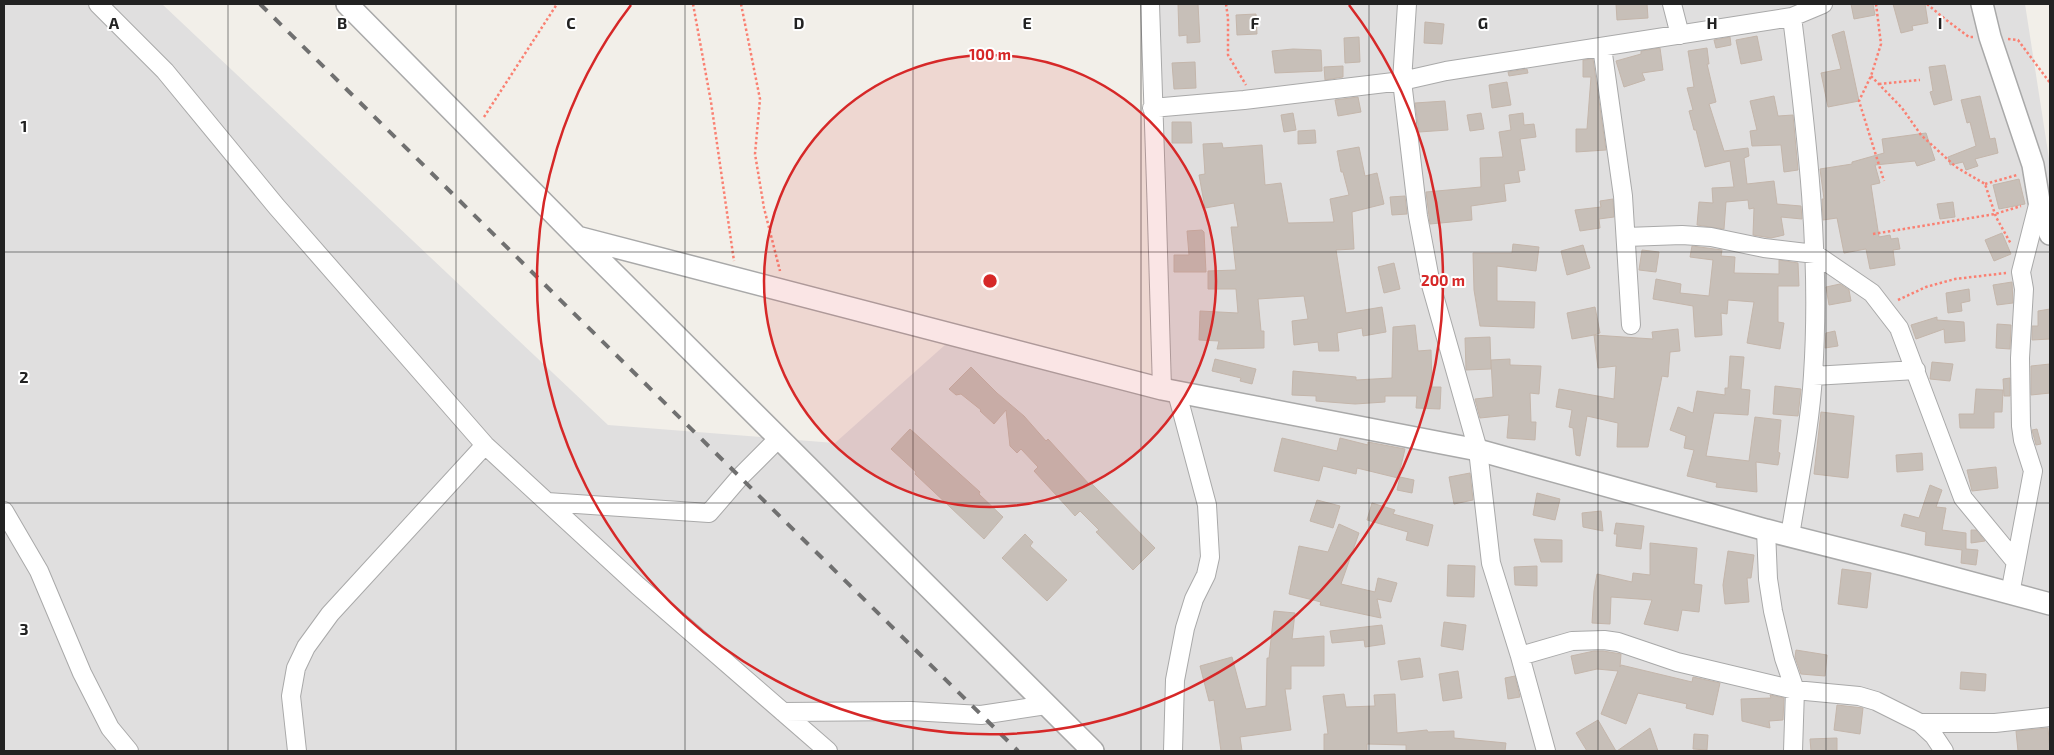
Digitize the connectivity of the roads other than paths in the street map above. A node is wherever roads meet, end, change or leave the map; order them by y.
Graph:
1 (98, 4) edge
2 (1150, 4) edge
3 (1407, 4) edge
4 (1672, 4) edge
5 (1823, 4) edge
6 (1982, 4) edge
7 (351, 6) edge
8 (1792, 17) junction
9 (1680, 35) junction
10 (1602, 47) junction
11 (1402, 80) junction
12 (1152, 108) junction
13 (2039, 201) junction
14 (2050, 234) edge
15 (577, 237) junction
16 (1626, 237) junction
17 (1815, 254) junction
18 (1631, 325) dead end
19 (1916, 370) junction
20 (1814, 376) junction
21 (1170, 391) junction
22 (779, 438) junction
23 (485, 444) junction
24 (1478, 450) junction
25 (547, 502) junction
26 (4, 510) edge
27 (1766, 530) junction
28 (1790, 536) junction
29 (2015, 561) junction
30 (2010, 594) junction
31 (2050, 604) edge
32 (1520, 656) junction
33 (1795, 690) junction
34 (1046, 705) junction
35 (783, 712) junction
36 (2050, 717) edge
37 (1920, 723) junction
38 (128, 751) edge
39 (297, 751) edge
40 (828, 751) edge
41 (1093, 751) edge
42 (1173, 751) edge
43 (1546, 751) edge
44 (1793, 751) edge
45 (1944, 751) edge

1 - 23 street
2 - 12 street
3 - 11 street
4 - 9 street
5 - 8 street
6 - 13 street
7 - 15 street
8 - 9 street
8 - 17 street
9 - 10 street
10 - 11 street
10 - 16 street
11 - 12 street
11 - 24 street
12 - 21 street
13 - 14 street
13 - 29 street
15 - 21 street
15 - 22 street
16 - 17 street
16 - 18 street
17 - 19 street
17 - 20 street
19 - 20 street
19 - 29 street
20 - 28 street
21 - 24 street
21 - 42 street
22 - 25 street
22 - 34 street
23 - 25 street
23 - 39 street
24 - 27 street
24 - 32 street
25 - 35 street
26 - 38 street
27 - 28 street
27 - 33 street
28 - 30 street
29 - 30 street
30 - 31 street
32 - 33 street
32 - 43 street
33 - 37 street
33 - 44 street
34 - 35 street
34 - 41 street
35 - 40 street
36 - 37 street
37 - 45 street

